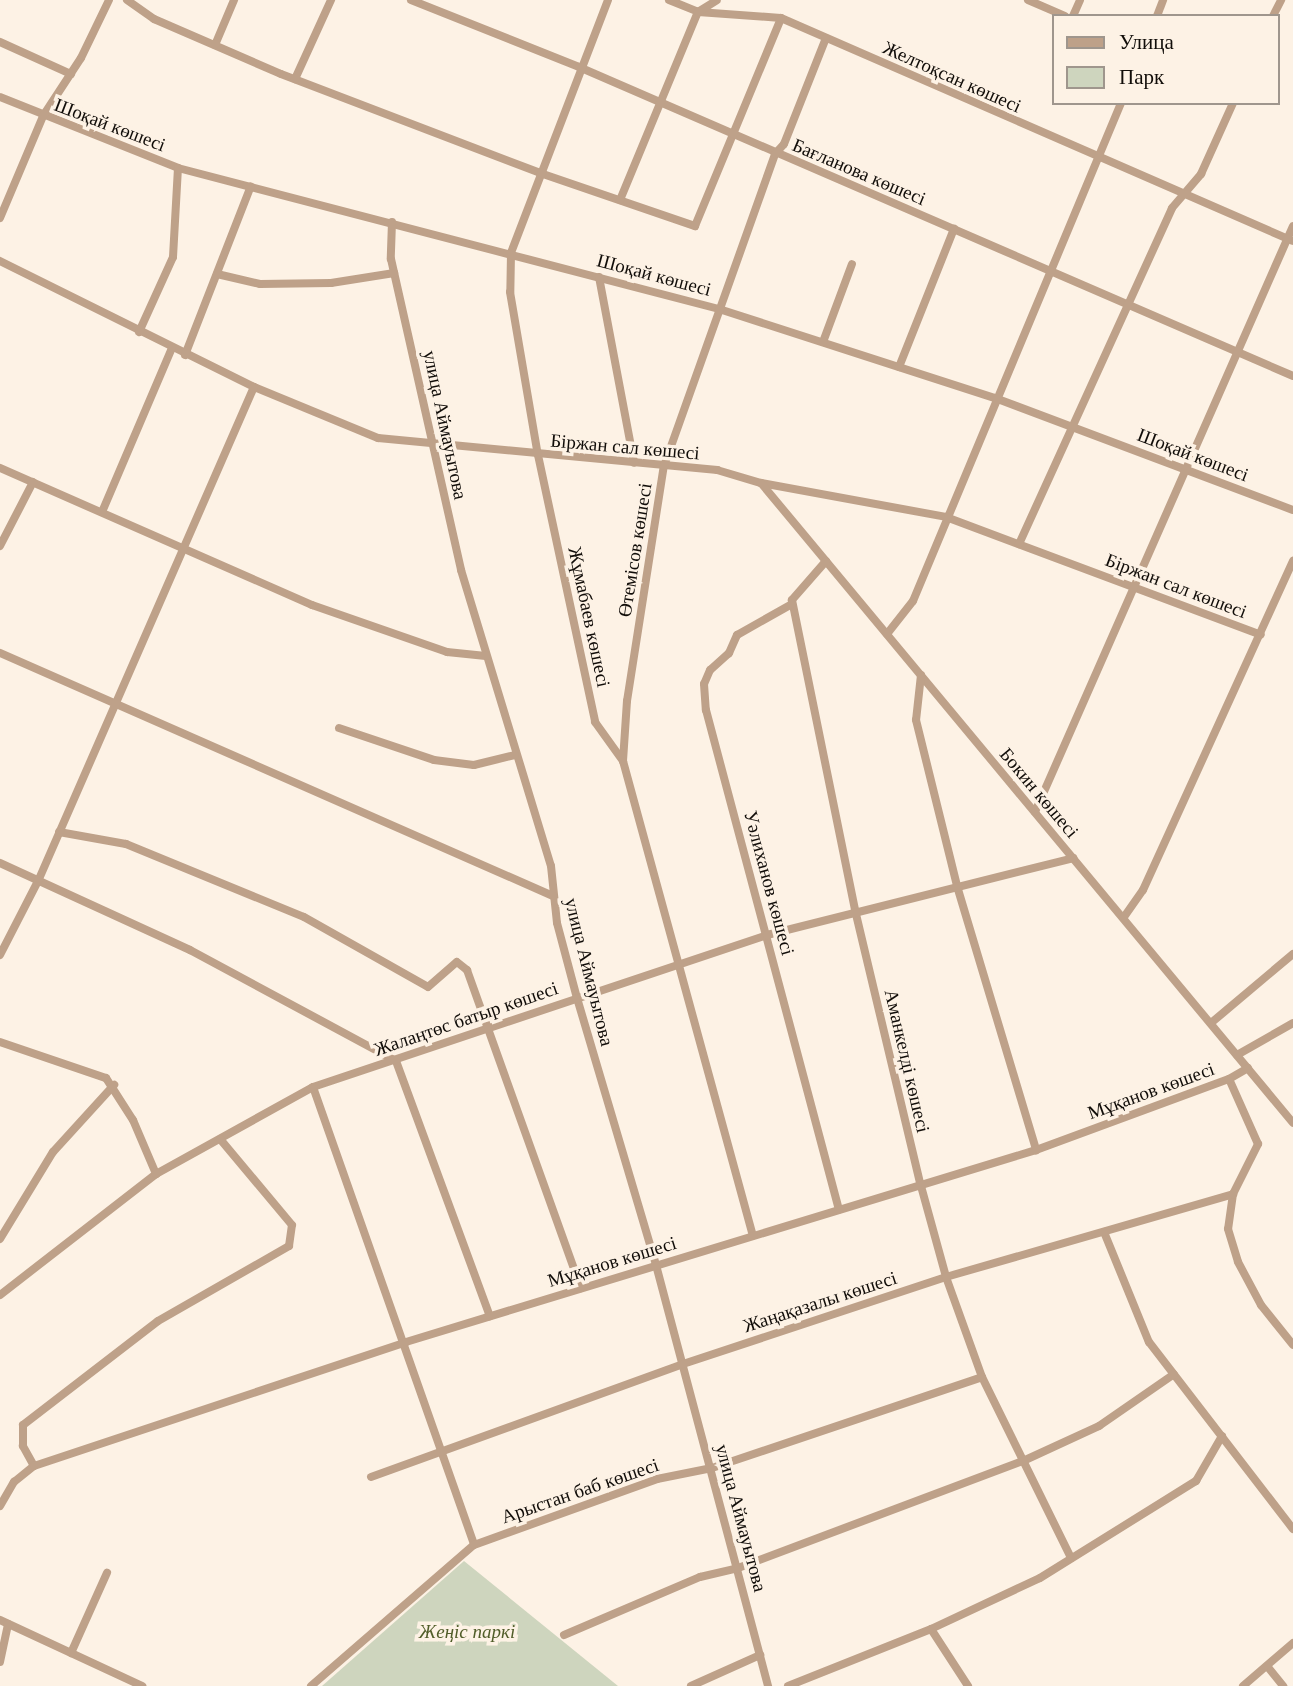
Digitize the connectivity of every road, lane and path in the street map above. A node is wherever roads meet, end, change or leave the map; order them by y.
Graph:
1 (109, 0) edge
2 (127, 0) edge
3 (234, 0) edge
4 (331, 0) edge
5 (411, 0) edge
6 (608, 0) edge
7 (669, 0) edge
8 (718, 0) edge
9 (1028, 0) edge
10 (698, 12) junction
11 (1060, 14) edge
12 (781, 18) junction
13 (825, 38) junction
14 (0, 41) edge
15 (215, 45) junction
16 (579, 67) junction
17 (71, 74) junction
18 (295, 79) junction
19 (0, 97) edge
20 (659, 105) junction
21 (1120, 105) edge
22 (1232, 105) edge
23 (43, 116) junction
24 (732, 135) junction
25 (775, 154) junction
26 (1097, 159) junction
27 (178, 168) junction
28 (540, 173) junction
29 (251, 186) junction
30 (1186, 197) junction
31 (620, 200) junction
32 (0, 218) edge
33 (393, 222) junction
34 (1293, 226) edge
35 (954, 229) junction
36 (1290, 240) edge
37 (512, 253) junction
38 (0, 261) edge
39 (852, 264) dead end
40 (1049, 270) junction
41 (218, 274) junction
42 (394, 274) junction
43 (599, 277) junction
44 (1128, 304) junction
45 (719, 309) junction
46 (139, 332) junction
47 (822, 342) junction
48 (172, 348) junction
49 (1237, 352) junction
50 (185, 355) junction
51 (899, 367) junction
52 (1293, 376) edge
53 (254, 387) junction
54 (995, 398) junction
55 (1073, 427) junction
56 (433, 446) junction
57 (538, 455) junction
58 (634, 463) junction
59 (664, 466) junction
60 (0, 468) edge
61 (1184, 469) junction
62 (33, 482) junction
63 (761, 483) junction
64 (1293, 510) edge
65 (102, 512) junction
66 (946, 517) junction
67 (1019, 544) junction
68 (0, 546) edge
69 (183, 547) junction
70 (826, 561) junction
71 (1293, 561) edge
72 (1134, 587) junction
73 (792, 604) junction
74 (887, 635) junction
75 (1261, 635) junction
76 (0, 653) edge
77 (486, 656) junction
78 (921, 675) junction
79 (113, 706) junction
80 (340, 728) dead end
81 (515, 755) junction
82 (623, 761) junction
83 (1035, 812) junction
84 (59, 832) junction
85 (1073, 858) junction
86 (0, 863) edge
87 (39, 879) junction
88 (957, 886) junction
89 (553, 896) junction
90 (855, 910) junction
91 (1124, 917) junction
92 (767, 934) junction
93 (1293, 954) edge
94 (0, 955) edge
95 (678, 964) junction
96 (577, 998) junction
97 (1211, 1023) junction
98 (1293, 1023) edge
99 (486, 1027) junction
100 (0, 1042) edge
101 (1237, 1055) junction
102 (396, 1061) junction
103 (1248, 1068) junction
104 (1229, 1079) junction
105 (114, 1085) junction
106 (313, 1087) junction
107 (1293, 1123) edge
108 (220, 1139) junction
109 (1036, 1150) junction
110 (156, 1174) junction
111 (921, 1186) junction
112 (1233, 1194) junction
113 (839, 1210) junction
114 (1104, 1232) junction
115 (753, 1236) junction
116 (0, 1239) edge
117 (656, 1265) junction
118 (946, 1278) junction
119 (581, 1288) junction
120 (0, 1295) edge
121 (490, 1316) junction
122 (406, 1342) junction
123 (1293, 1345) edge
124 (683, 1364) junction
125 (1174, 1374) junction
126 (982, 1377) junction
127 (1222, 1436) junction
128 (442, 1449) junction
129 (1023, 1461) junction
130 (34, 1466) junction
131 (712, 1468) junction
132 (371, 1477) dead end
133 (0, 1506) edge
134 (1293, 1529) edge
135 (474, 1545) junction
136 (1070, 1558) junction
137 (738, 1568) junction
138 (107, 1573) dead end
139 (4, 1622) edge
140 (931, 1629) junction
141 (564, 1635) dead end
142 (1293, 1643) edge
143 (71, 1653) junction
144 (760, 1655) junction
145 (0, 1662) edge
146 (1267, 1666) junction
147 (142, 1686) edge
148 (311, 1686) edge
149 (691, 1686) edge
150 (768, 1686) edge
151 (788, 1686) edge
152 (968, 1686) edge
153 (1244, 1686) edge
154 (1283, 1686) edge

1 - 17 street
2 - 15 street
3 - 15 street
4 - 18 street
5 - 16 street, Бағланова көшесі
6 - 16 street, Жұмабаев көшесі
7 - 10 street, Желтоқсан көшесі
8 - 10 street
9 - 11 street
10 - 12 street, Желтоқсан көшесі
10 - 20 street
12 - 13 street, Желтоқсан көшесі
12 - 24 street
13 - 25 street, Өтемісов көшесі
13 - 26 street, Желтоқсан көшесі
14 - 17 street
15 - 18 street
16 - 20 street, Бағланова көшесі
16 - 28 street, Жұмабаев көшесі
17 - 23 street
18 - 28 street
19 - 23 street, Шоқай көшесі
20 - 24 street, Бағланова көшесі
20 - 31 street
21 - 26 street
22 - 30 street
23 - 27 street, Шоқай көшесі
23 - 32 street
24 - 25 street, Бағланова көшесі
24 - 31 street
25 - 35 street, Бағланова көшесі
25 - 45 street, Өтемісов көшесі
26 - 30 street, Желтоқсан көшесі
26 - 40 street
27 - 29 street, Шоқай көшесі
27 - 46 street
28 - 31 street
28 - 37 street, Жұмабаев көшесі
29 - 33 street, Шоқай көшесі
29 - 41 street
30 - 36 street, Желтоқсан көшесі
30 - 44 street
33 - 37 street, Шоқай көшесі
33 - 42 street, улица Аймауытова
34 - 36 street
35 - 40 street, Бағланова көшесі
35 - 51 street
36 - 49 street
37 - 43 street, Шоқай көшесі
37 - 57 street, Жұмабаев көшесі
38 - 46 street, Біржан сал көшесі
39 - 47 street
40 - 44 street, Бағланова көшесі
40 - 54 street
41 - 42 street
41 - 50 street
42 - 56 street, улица Аймауытова
43 - 45 street, Шоқай көшесі
43 - 58 street
44 - 49 street, Бағланова көшесі
44 - 55 street
45 - 47 street, Шоқай көшесі
45 - 59 street, Өтемісов көшесі
46 - 48 street, Біржан сал көшесі
47 - 51 street, Шоқай көшесі
48 - 50 street, Біржан сал көшесі
48 - 65 street
49 - 52 street, Бағланова көшесі
49 - 61 street
50 - 53 street, Біржан сал көшесі
51 - 54 street, Шоқай көшесі
53 - 56 street, Біржан сал көшесі
53 - 69 street
54 - 55 street, Шоқай көшесі
54 - 66 street
55 - 61 street, Шоқай көшесі
55 - 67 street
56 - 57 street, Біржан сал көшесі
56 - 77 street, улица Аймауытова
57 - 58 street, Біржан сал көшесі
57 - 82 street, Жұмабаев көшесі
58 - 59 street, Біржан сал көшесі
59 - 63 street, Біржан сал көшесі
59 - 82 street, Өтемісов көшесі
60 - 62 street
61 - 64 street, Шоқай көшесі
61 - 72 street
62 - 65 street
62 - 68 street
63 - 66 street, Біржан сал көшесі
63 - 70 street, Бокин көшесі
65 - 69 street
66 - 67 street, Біржан сал көшесі
66 - 74 street
67 - 72 street, Біржан сал көшесі
69 - 77 street
69 - 79 street
70 - 73 street
70 - 74 street, Бокин көшесі
71 - 75 street
72 - 75 street, Біржан сал көшесі
72 - 83 street
73 - 90 street, Аманкелді көшесі
73 - 92 street, Уәлиханов көшесі
74 - 78 street, Бокин көшесі
75 - 91 street
76 - 79 street
77 - 81 street, улица Аймауытова
78 - 83 street, Бокин көшесі
78 - 88 street
79 - 84 street
79 - 89 street
80 - 81 street
81 - 89 street, улица Аймауытова
82 - 95 street, Жұмабаев көшесі
83 - 85 street, Бокин көшесі
84 - 87 street
84 - 99 street
85 - 88 street, Жалаңтөс батыр көшесі
85 - 91 street, Бокин көшесі
86 - 87 street
87 - 94 street
87 - 102 street
88 - 90 street, Жалаңтөс батыр көшесі
88 - 109 street
89 - 96 street, улица Аймауытова
90 - 92 street, Жалаңтөс батыр көшесі
90 - 111 street, Аманкелді көшесі
91 - 97 street, Бокин көшесі
92 - 95 street, Жалаңтөс батыр көшесі
92 - 113 street, Уәлиханов көшесі
93 - 97 street
95 - 96 street, Жалаңтөс батыр көшесі
95 - 115 street, Жұмабаев көшесі
96 - 99 street, Жалаңтөс батыр көшесі
96 - 117 street, улица Аймауытова
97 - 101 street, Бокин көшесі
98 - 101 street
99 - 102 street, Жалаңтөс батыр көшесі
99 - 119 street
100 - 105 street
101 - 103 street, Бокин көшесі
102 - 106 street, Жалаңтөс батыр көшесі
102 - 121 street
103 - 104 street, Мұқанов көшесі
103 - 107 street, Бокин көшесі
104 - 109 street, Мұқанов көшесі
104 - 112 street
105 - 110 street
105 - 116 street
106 - 108 street, Жалаңтөс батыр көшесі
106 - 122 street
108 - 110 street, Жалаңтөс батыр көшесі
108 - 130 street
109 - 111 street, Мұқанов көшесі
110 - 120 street, Жалаңтөс батыр көшесі
111 - 113 street, Мұқанов көшесі
111 - 118 street, Аманкелді көшесі
112 - 114 street, Жаңақазалы көшесі
112 - 123 street
113 - 115 street, Мұқанов көшесі
114 - 118 street, Жаңақазалы көшесі
114 - 125 street
115 - 117 street, Мұқанов көшесі
117 - 119 street, Мұқанов көшесі
117 - 124 street, улица Аймауытова
118 - 124 street, Жаңақазалы көшесі
118 - 126 street, Аманкелді көшесі
119 - 121 street, Мұқанов көшесі
121 - 122 street, Мұқанов көшесі
122 - 128 street
122 - 130 street, Мұқанов көшесі
124 - 128 street, Жаңақазалы көшесі
124 - 131 street, улица Аймауытова
125 - 127 street
125 - 129 street
126 - 129 street, Аманкелді көшесі
126 - 131 street, Арыстан баб көшесі
127 - 134 street
127 - 136 street
128 - 132 street, Жаңақазалы көшесі
128 - 135 street
129 - 136 street, Аманкелді көшесі
129 - 137 street
130 - 133 street, Мұқанов көшесі
131 - 135 street, Арыстан баб көшесі
131 - 137 street, улица Аймауытова
135 - 148 street, Арыстан баб көшесі
136 - 140 street
137 - 141 street
137 - 144 street, улица Аймауытова
138 - 143 street
139 - 143 street
139 - 145 street
140 - 151 street
140 - 152 street
142 - 146 street
143 - 147 street
144 - 149 street
144 - 150 street, улица Аймауытова
146 - 153 street
146 - 154 street

